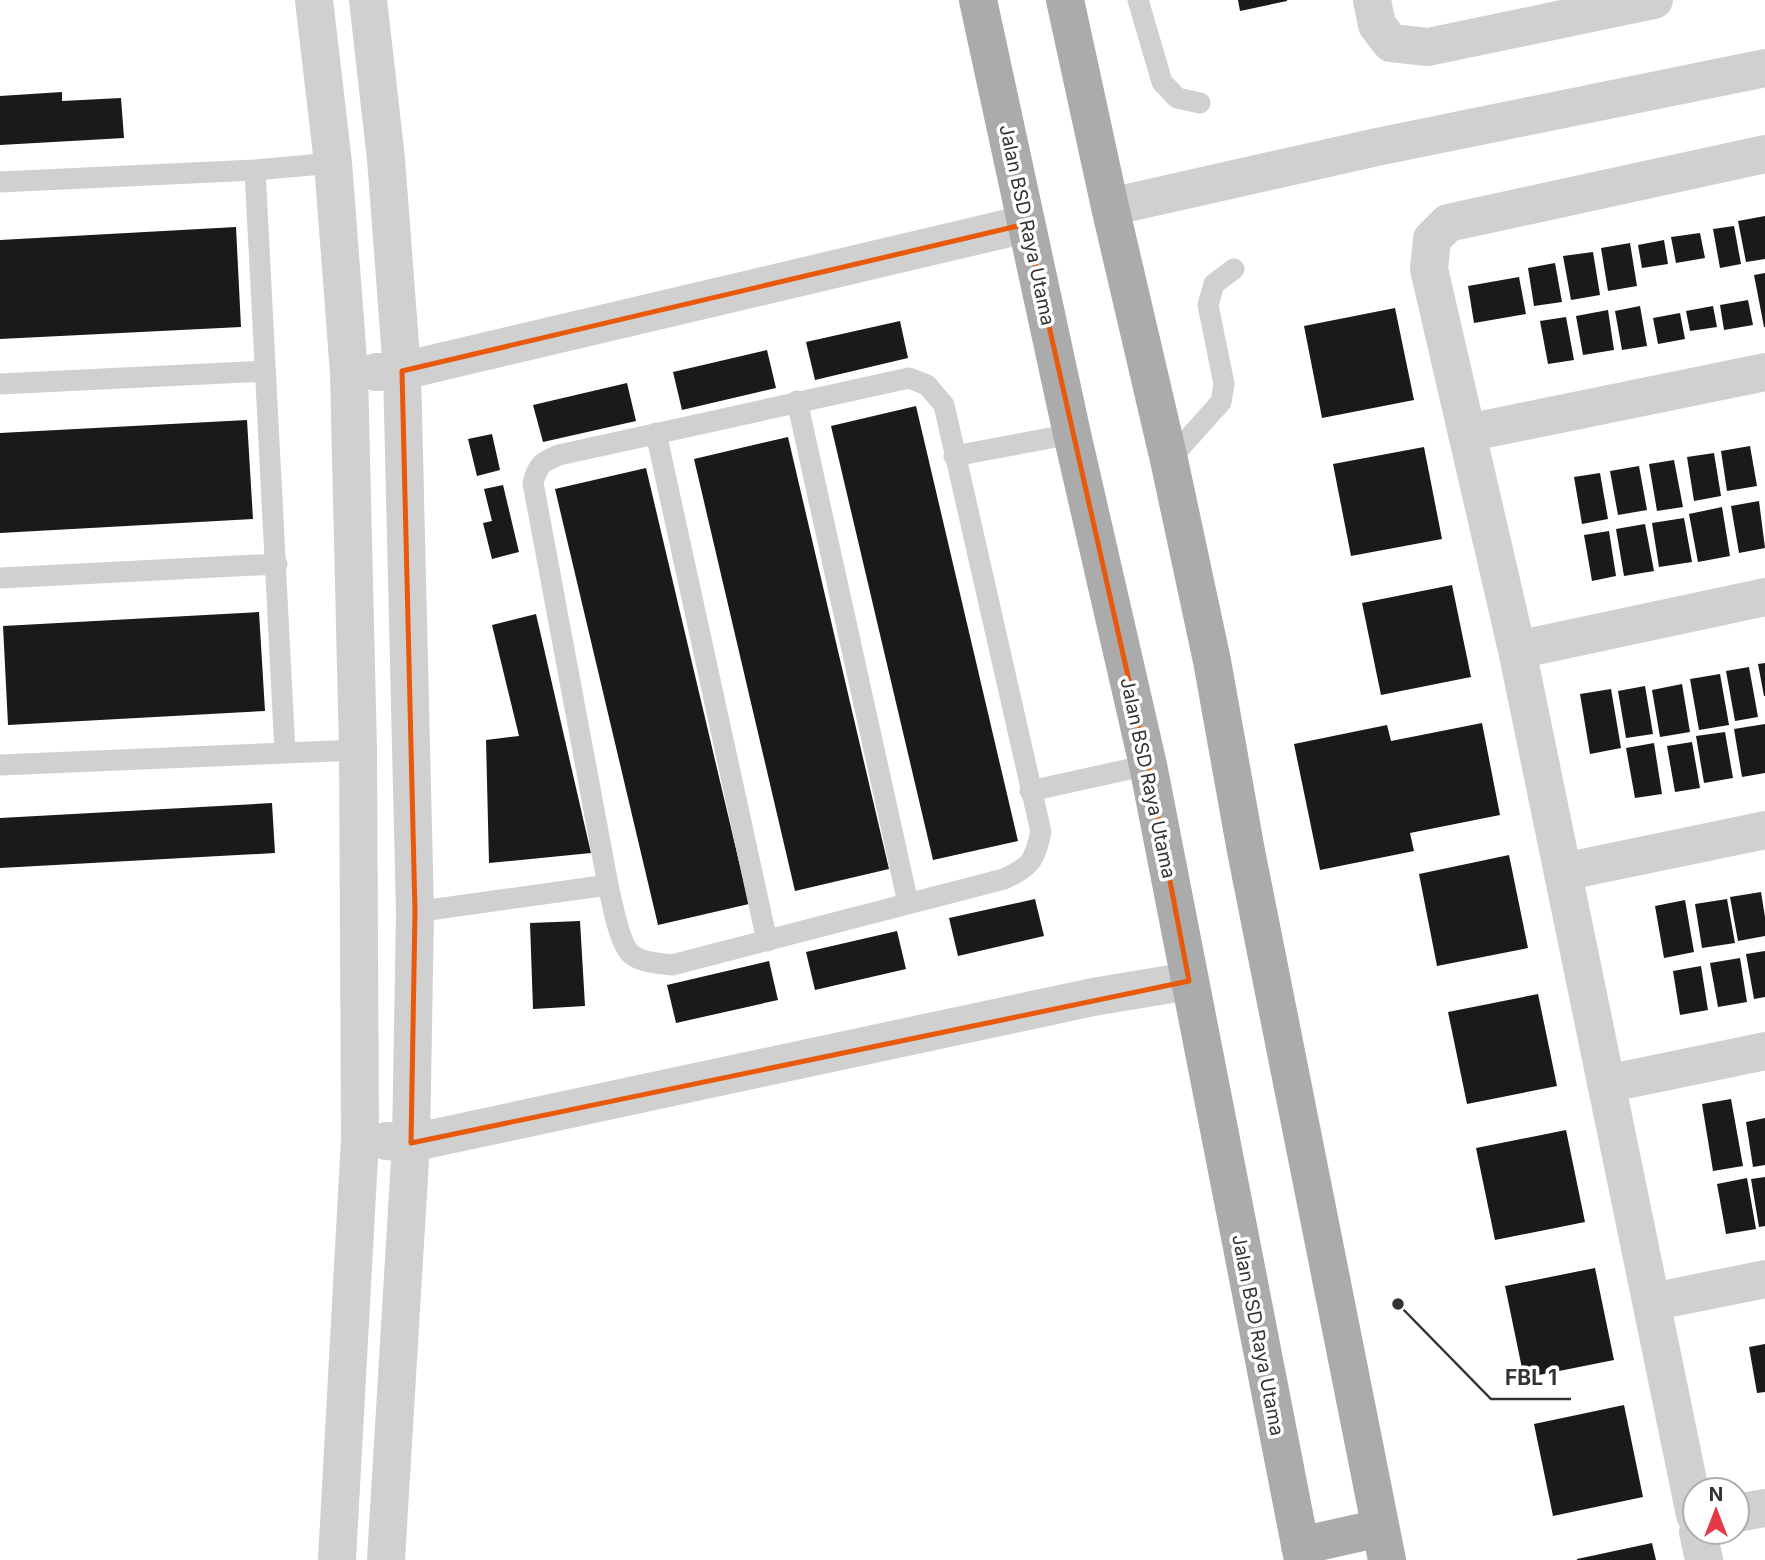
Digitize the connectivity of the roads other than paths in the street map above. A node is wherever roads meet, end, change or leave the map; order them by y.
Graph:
1 (314, 0) edge
2 (368, 0) edge
3 (978, 0) edge
4 (1065, 0) edge
5 (1138, 0) edge
6 (1372, 0) edge
7 (1654, 0) edge
8 (1765, 68) edge
9 (1200, 103) dead end
10 (1765, 154) edge
11 (333, 163) junction
12 (255, 170) junction
13 (0, 182) edge
14 (1110, 207) junction
15 (1026, 224) junction
16 (1234, 269) dead end
17 (265, 371) junction
18 (402, 371) junction
19 (1765, 372) edge
20 (349, 373) junction
21 (0, 384) edge
22 (797, 401) junction
23 (656, 433) junction
24 (1467, 433) junction
25 (1072, 434) junction
26 (954, 456) junction
27 (1169, 460) junction
28 (277, 564) junction
29 (0, 578) edge
30 (1765, 597) edge
31 (1517, 650) junction
32 (358, 750) junction
33 (285, 752) junction
34 (0, 765) edge
35 (1147, 765) junction
36 (1030, 791) junction
37 (1765, 830) edge
38 (1563, 872) junction
39 (608, 885) junction
40 (908, 903) junction
41 (415, 912) junction
42 (768, 941) junction
43 (1189, 981) junction
44 (1765, 1051) edge
45 (1606, 1084) junction
46 (360, 1139) junction
47 (411, 1143) junction
48 (1765, 1279) edge
49 (1651, 1302) junction
50 (1687, 1476) edge
51 (1384, 1544) edge
52 (1301, 1553) edge
53 (337, 1560) edge
54 (386, 1560) edge

1 - 11 street
2 - 18 street
3 - 15 main road, Jalan BSD Raya Utama
4 - 14 main road
5 - 9 lane
6 - 7 street
8 - 14 street
10 - 24 street
11 - 12 lane
11 - 20 street
12 - 13 lane
12 - 17 lane
14 - 27 main road
15 - 18 street
15 - 25 main road, Jalan BSD Raya Utama
16 - 27 lane
17 - 21 lane
17 - 28 lane
18 - 20 street
18 - 41 street
19 - 24 street
20 - 32 street
22 - 23 lane
22 - 26 lane
22 - 40 lane
23 - 39 lane
23 - 42 lane
24 - 31 street
25 - 26 lane
25 - 35 main road, Jalan BSD Raya Utama
26 - 36 lane
27 - 51 main road
28 - 29 lane
28 - 33 lane
30 - 31 street
31 - 38 street
32 - 33 lane
32 - 46 street
33 - 34 lane
35 - 36 lane
35 - 43 main road, Jalan BSD Raya Utama
36 - 40 lane
37 - 38 street
38 - 45 street
39 - 41 lane
39 - 42 lane
40 - 42 lane
41 - 47 street
43 - 47 street
43 - 52 main road, Jalan BSD Raya Utama
44 - 45 street
45 - 49 street
46 - 47 street
46 - 53 street
47 - 54 street
48 - 49 street
49 - 50 street
51 - 52 main road

